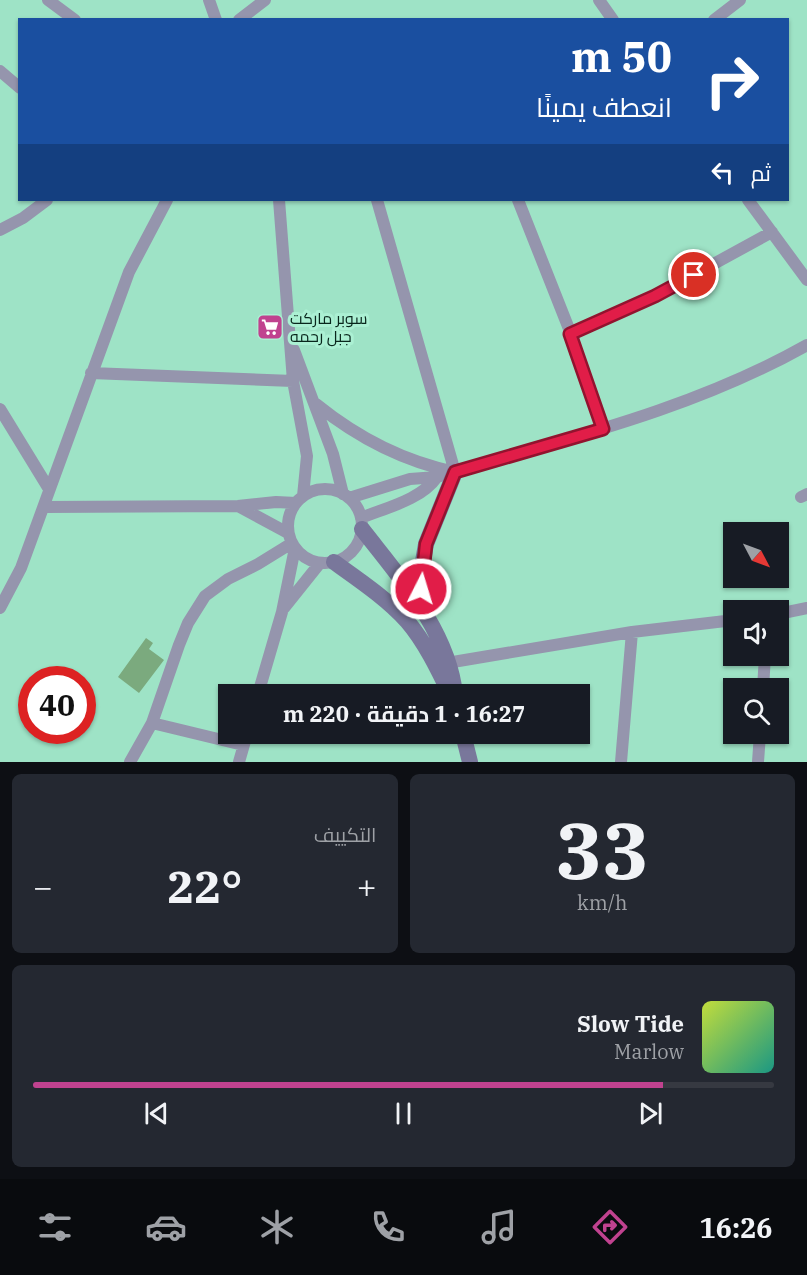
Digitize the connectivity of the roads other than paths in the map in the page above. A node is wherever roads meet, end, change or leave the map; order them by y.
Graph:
1 (48, 0) edge
2 (209, 0) edge
3 (265, 0) edge
4 (598, 0) edge
5 (740, 0) edge
6 (252, 10) edge
7 (72, 18) edge
8 (215, 18) edge
9 (612, 18) edge
10 (717, 18) edge
11 (0, 71) edge
12 (18, 86) edge
13 (46, 201) edge
14 (166, 201) edge
15 (279, 201) edge
16 (377, 201) edge
17 (518, 201) edge
18 (749, 201) edge
19 (0, 230) edge
20 (772, 232) junction
21 (807, 280) edge
22 (570, 334) junction
23 (290, 341) junction
24 (807, 345) edge
25 (91, 373) junction
26 (294, 381) junction
27 (316, 404) junction
28 (0, 409) edge
29 (603, 429) junction
30 (455, 472) junction
31 (437, 477) junction
32 (49, 489) junction
33 (346, 496) junction
34 (299, 500) junction
35 (238, 506) junction
36 (45, 507) junction
37 (361, 523) junction
38 (292, 542) junction
39 (327, 562) junction
40 (0, 608) edge
41 (807, 608) edge
42 (282, 612) junction
43 (423, 612) junction
44 (789, 612) edge
45 (723, 621) edge
46 (632, 632) junction
47 (443, 664) junction
48 (261, 684) edge
49 (448, 684) edge
50 (451, 684) edge
51 (152, 723) junction
52 (218, 734) edge
53 (244, 744) edge
54 (466, 744) edge
55 (760, 744) edge
56 (130, 762) edge
57 (239, 762) edge
58 (470, 762) edge
59 (621, 762) edge
60 (759, 762) edge

1 - 7 street
2 - 8 street
3 - 6 street
4 - 9 street
5 - 10 street
11 - 12 street
13 - 19 street
14 - 25 street
15 - 23 street
16 - 30 street
17 - 22 street
18 - 20 street
20 - 21 street
20 - 22 street
22 - 29 street
23 - 26 street
23 - 27 street
24 - 29 street
25 - 26 street
25 - 32 street
26 - 34 street
27 - 30 street
27 - 33 street
28 - 32 street
29 - 30 street
30 - 31 street
30 - 43 street
31 - 33 street
31 - 37 street
32 - 36 street
33 - 34 street
33 - 37 street
34 - 35 street
34 - 38 street
35 - 36 street
35 - 38 street
36 - 40 street
37 - 39 street
37 - 43 street
38 - 39 street
38 - 42 street
38 - 51 street
39 - 42 street
39 - 47 street
41 - 44 street
42 - 48 street
43 - 47 street
45 - 46 street
46 - 47 street
46 - 59 street
47 - 49 street
47 - 50 street
51 - 52 street
51 - 56 street
53 - 57 street
54 - 58 street
55 - 60 street

